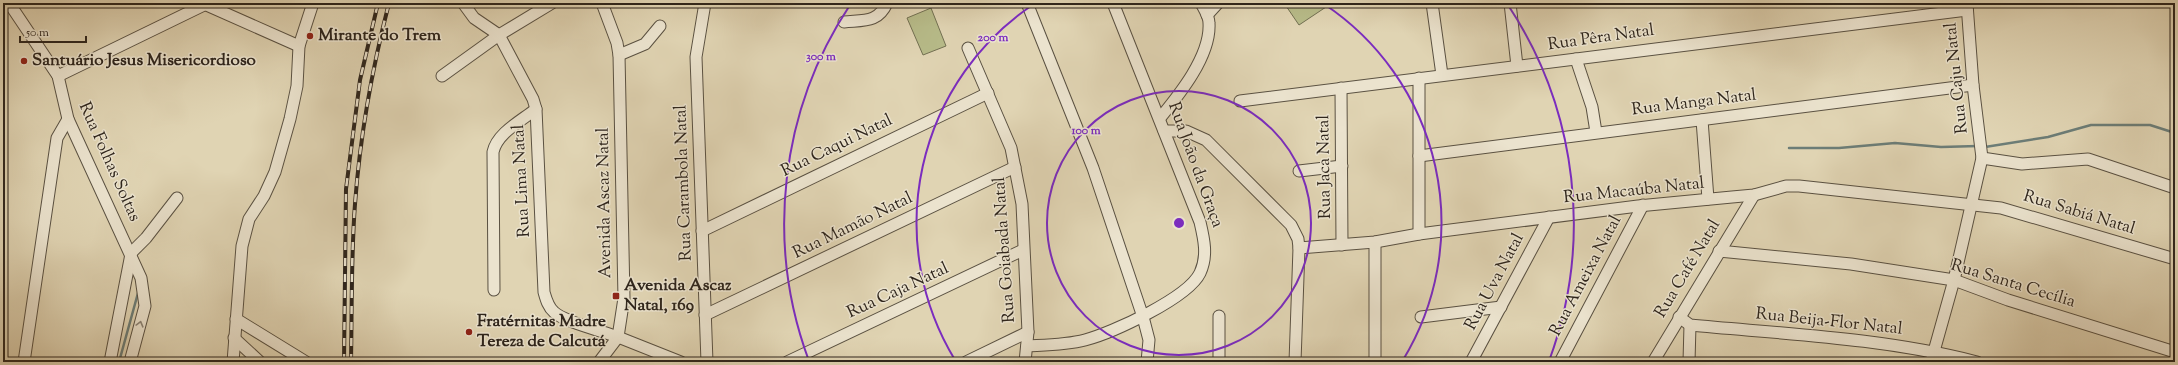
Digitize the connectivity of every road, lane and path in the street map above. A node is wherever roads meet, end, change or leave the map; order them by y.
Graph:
1 (9, 3) edge
2 (313, 3) edge
3 (464, 3) edge
4 (552, 3) edge
5 (602, 3) edge
6 (705, 3) edge
7 (887, 3) edge
8 (1027, 3) edge
9 (1113, 3) edge
10 (1201, 3) edge
11 (1218, 3) edge
12 (1432, 3) edge
13 (1510, 3) edge
14 (203, 4) edge
15 (1967, 6) edge
16 (1207, 15) junction
17 (844, 22) dead end
18 (660, 26) dead end
19 (500, 35) junction
20 (299, 46) junction
21 (968, 48) dead end
22 (619, 55) junction
23 (1576, 59) junction
24 (1517, 66) junction
25 (1442, 75) junction
26 (58, 76) junction
27 (442, 76) dead end
28 (1419, 78) junction
29 (1973, 85) junction
30 (1341, 88) junction
31 (988, 93) junction
32 (1240, 101) dead end
33 (536, 109) junction
34 (1160, 118) junction
35 (68, 119) junction
36 (1702, 120) junction
37 (1164, 131) junction
38 (1596, 132) junction
39 (1982, 154) junction
40 (1419, 156) junction
41 (1342, 166) junction
42 (1016, 167) junction
43 (1299, 171) dead end
44 (2175, 188) edge
45 (1754, 195) junction
46 (177, 198) dead end
47 (1708, 199) junction
48 (1973, 204) junction
49 (1643, 205) junction
50 (1549, 217) junction
51 (702, 232) junction
52 (1419, 234) junction
53 (1375, 242) junction
54 (1342, 245) junction
55 (1299, 248) junction
56 (1023, 250) junction
57 (1719, 252) junction
58 (131, 253) junction
59 (2175, 259) edge
60 (1954, 280) junction
61 (494, 290) dead end
62 (1501, 307) junction
63 (705, 315) junction
64 (1143, 316) junction
65 (1219, 316) dead end
66 (1421, 316) dead end
67 (1679, 317) junction
68 (236, 319) junction
69 (1690, 325) junction
70 (1028, 332) junction
71 (618, 337) junction
72 (234, 338) junction
73 (1027, 346) junction
74 (2175, 352) edge
75 (1932, 356) edge
76 (24, 362) edge
77 (110, 362) edge
78 (130, 362) edge
79 (233, 362) edge
80 (260, 362) edge
81 (306, 362) edge
82 (598, 362) edge
83 (680, 362) edge
84 (708, 362) edge
85 (787, 362) edge
86 (966, 362) edge
87 (1025, 362) edge
88 (1147, 362) edge
89 (1219, 362) edge
90 (1296, 362) edge
91 (1375, 362) edge
92 (1471, 362) edge
93 (1560, 362) edge
94 (1653, 362) edge
95 (1689, 362) edge
96 (1977, 362) edge

1 - 26 street, Rua Folhas Soltas
2 - 20 street
3 - 19 street, Rua Lima Natal
4 - 19 street
5 - 22 street, Avenida Ascaz Natal
6 - 51 street, Rua Carambola Natal
7 - 17 street
8 - 64 street
9 - 34 street, Rua João da Graça
10 - 16 street
11 - 16 street
12 - 25 street
13 - 24 street
14 - 20 street
14 - 26 street
15 - 23 street, Rua Pêra Natal
15 - 29 street, Rua Caju Natal
16 - 34 street
18 - 22 street
19 - 27 street
19 - 33 street, Rua Lima Natal
20 - 68 street
21 - 31 street, Rua Goiabada Natal
22 - 71 street, Avenida Ascaz Natal
23 - 24 street, Rua Pêra Natal
23 - 38 street
24 - 25 street, Rua Pêra Natal
25 - 28 street, Rua Pêra Natal
26 - 35 street, Rua Folhas Soltas
28 - 30 street, Rua Pêra Natal
28 - 40 street
29 - 36 street, Rua Manga Natal
29 - 39 street, Rua Caju Natal
30 - 32 street, Rua Pêra Natal
30 - 41 street, Rua Jaca Natal
31 - 42 street, Rua Goiabada Natal
31 - 51 street, Rua Caqui Natal
33 - 61 street
33 - 71 street, Rua Lima Natal
34 - 37 street, Rua João da Graça
35 - 58 street, Rua Folhas Soltas
35 - 76 street
36 - 38 street, Rua Manga Natal
36 - 47 street
37 - 55 street
37 - 64 street, Rua João da Graça
38 - 40 street, Rua Manga Natal
39 - 44 street
39 - 48 street, Rua Caju Natal
40 - 52 street
41 - 43 street
41 - 54 street, Rua Jaca Natal
42 - 56 street, Rua Goiabada Natal
42 - 63 street, Rua Mamão Natal
45 - 47 street, Rua Macaúba Natal
45 - 48 street, Rua Macaúba Natal
45 - 57 street, Rua Café Natal
46 - 58 street
47 - 49 street, Rua Macaúba Natal
48 - 59 street, Rua Sabiá Natal
48 - 60 street, Rua Caju Natal
49 - 50 street, Rua Macaúba Natal
49 - 93 street, Rua Ameixa Natal
50 - 52 street, Rua Macaúba Natal
50 - 62 street, Rua Uva Natal
51 - 63 street, Rua Carambola Natal
52 - 53 street, Rua Macaúba Natal
53 - 54 street, Rua Macaúba Natal
53 - 91 street
54 - 55 street, Rua Macaúba Natal
55 - 90 street
56 - 70 street, Rua Goiabada Natal
56 - 85 street, Rua Caja Natal
57 - 60 street, Rua Santa Cecília
57 - 67 street, Rua Café Natal
58 - 77 street
78 -> 58 street, Rua Folhas Soltas
60 - 74 street, Rua Santa Cecília
60 - 75 street, Rua Caju Natal
62 - 66 street
62 - 92 street, Rua Uva Natal
63 - 84 street, Rua Carambola Natal
64 - 73 street, Rua João da Graça
64 - 88 street
65 - 89 street
67 - 69 street
67 - 94 street, Rua Café Natal
68 - 72 street
68 - 81 street
69 - 75 street, Rua Beija-Flor Natal
69 - 95 street
70 - 73 street, Rua Goiabada Natal
70 - 86 street
71 - 82 street
71 - 83 street
72 - 79 street
72 - 80 street
73 - 87 street, Rua Goiabada Natal
75 - 96 street, Rua Beija-Flor Natal

